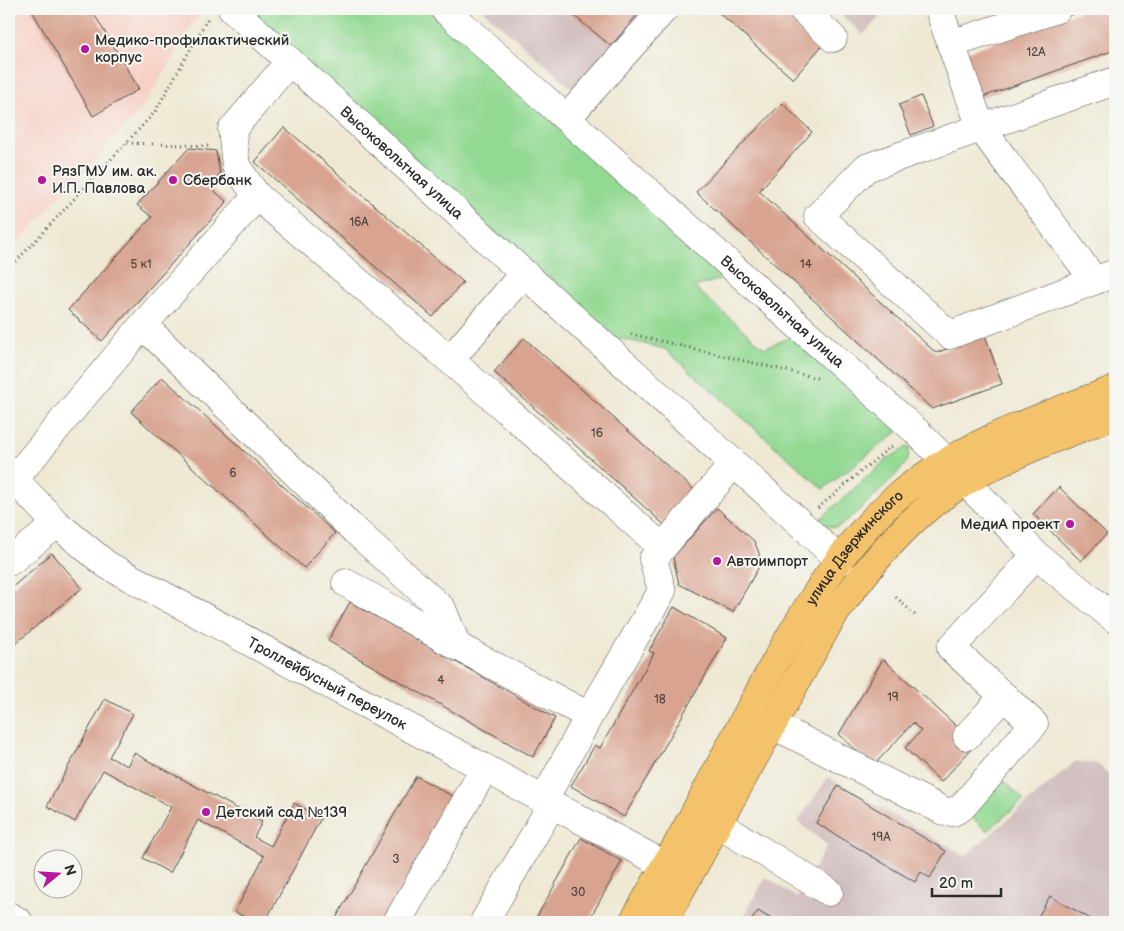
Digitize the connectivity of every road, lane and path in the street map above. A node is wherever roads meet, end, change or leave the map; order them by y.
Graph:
1 (444, 9) edge
2 (664, 9) edge
3 (802, 9) edge
4 (939, 9) edge
5 (1057, 9) edge
6 (220, 13) edge
7 (833, 38) dead end
8 (951, 44) junction
9 (290, 61) junction
10 (1115, 81) edge
11 (567, 118) junction
12 (981, 128) junction
13 (232, 130) junction
14 (126, 143) junction
15 (257, 196) junction
16 (9, 269) edge
17 (524, 273) junction
18 (1105, 276) edge
19 (143, 325) junction
20 (622, 332) dead end
21 (450, 360) junction
22 (819, 378) dead end
23 (1115, 389) edge
24 (1115, 415) edge
25 (916, 431) junction
26 (947, 462) junction
27 (734, 463) junction
28 (11, 480) edge
29 (966, 482) junction
30 (57, 524) junction
31 (801, 524) junction
32 (662, 547) junction
33 (1036, 555) junction
34 (9, 562) edge
35 (849, 570) junction
36 (346, 582) dead end
37 (896, 597) dead end
38 (915, 615) dead end
39 (1115, 619) edge
40 (457, 646) junction
41 (1004, 696) junction
42 (589, 716) junction
43 (773, 725) junction
44 (967, 736) dead end
45 (485, 768) junction
46 (548, 802) junction
47 (707, 818) junction
48 (676, 871) junction
49 (829, 892) dead end
50 (9, 916) edge
51 (19, 922) edge
52 (397, 922) edge
53 (484, 922) edge
54 (633, 922) edge
55 (663, 922) edge

1 - 11 street, Высоковольтная улица
2 - 11 street
3 - 7 street
4 - 8 street
5 - 8 street
6 - 9 street, Высоковольтная улица
6 - 14 path
8 - 12 street
9 - 13 street
9 - 17 street, Высоковольтная улица
10 - 12 street
11 - 25 street, Высоковольтная улица
12 - 18 street
12 - 18 street
13 - 14 path
13 - 15 street
14 - 16 path
15 - 19 street
15 - 21 street
17 - 21 street
17 - 27 street, Высоковольтная улица
19 - 28 street
19 - 40 street
20 - 22 path
21 - 32 street
23 - 26 main road, улица Дзержинского
24 - 29 main road, улица Дзержинского
25 - 26 street, Высоковольтная улица
25 - 31 path
26 - 29 main road, Высоковольтная улица
26 - 35 main road, улица Дзержинского
27 - 31 street, Высоковольтная улица
27 - 32 street
28 - 30 street, Троллейбусный переулок
29 - 33 street, Высоковольтная улица
29 - 35 main road, улица Дзержинского
30 - 34 street
30 - 45 street, Троллейбусный переулок
31 - 35 street, Высоковольтная улица
32 - 42 street
33 - 39 street, Высоковольтная улица
33 - 41 street
35 - 43 main road, улица Дзержинского
35 - 47 main road, улица Дзержинского
36 - 40 street
37 - 38 path
40 - 42 street
41 - 43 street
41 - 44 street
42 - 46 street
43 - 47 main road, улица Дзержинского
45 - 46 street, Троллейбусный переулок
45 - 52 street
46 - 48 street, Троллейбусный переулок
46 - 53 street
47 - 48 main road, улица Дзержинского
47 - 49 street
48 - 54 main road, улица Дзержинского
48 - 55 main road, улица Дзержинского
50 - 51 street

